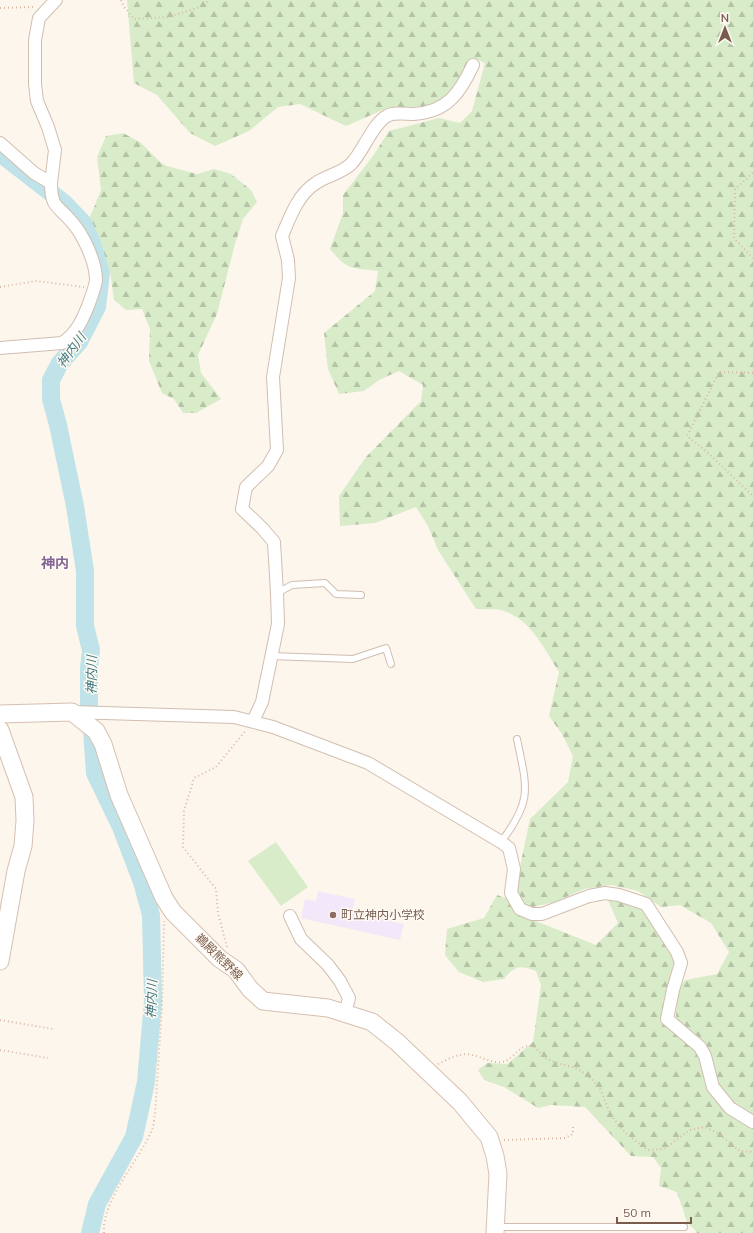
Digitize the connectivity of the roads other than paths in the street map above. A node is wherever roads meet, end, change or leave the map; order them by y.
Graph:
1 (56, 0) edge
2 (473, 65) dead end
3 (0, 143) edge
4 (50, 183) junction
5 (0, 348) edge
6 (277, 593) junction
7 (361, 595) dead end
8 (270, 656) junction
9 (391, 664) dead end
10 (72, 712) junction
11 (0, 714) edge
12 (253, 721) junction
13 (0, 730) edge
14 (517, 739) dead end
15 (501, 842) junction
16 (290, 916) dead end
17 (3, 923) edge
18 (0, 961) edge
19 (345, 1013) junction
20 (753, 1122) edge
21 (684, 1228) dead end
22 (495, 1230) edge

1 - 4 street
2 - 6 street
3 - 4 street
4 - 5 street
6 - 7 lane
6 - 8 street
8 - 9 lane
8 - 12 street
10 - 11 main road
10 - 12 street
10 - 19 main road, 鵜殿熊野線
12 - 15 street
13 - 17 main road
14 - 15 lane
15 - 20 street
16 - 19 street
17 - 18 main road
19 - 22 main road, 鵜殿熊野線
21 - 22 lane

